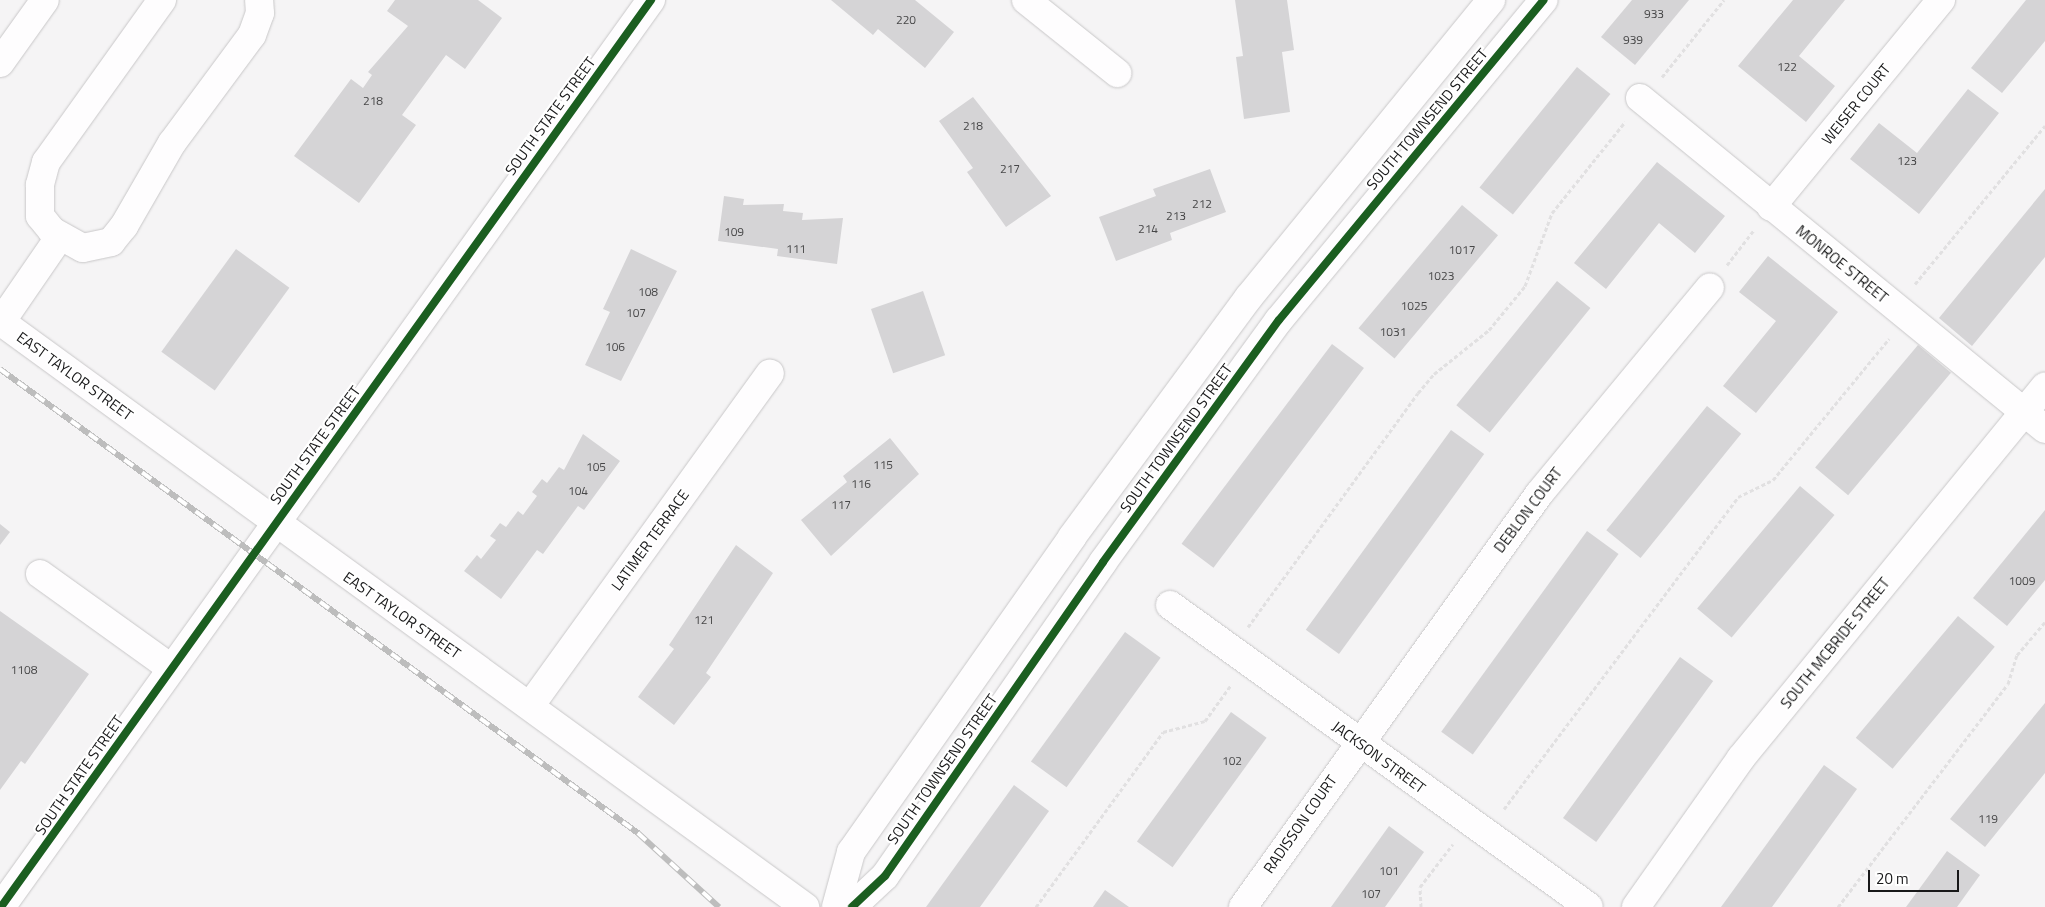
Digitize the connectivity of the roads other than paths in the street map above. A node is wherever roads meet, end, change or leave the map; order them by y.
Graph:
1 (45, 0) edge
2 (162, 0) edge
3 (259, 0) edge
4 (650, 0) edge
5 (1026, 0) edge
6 (1491, 0) edge
7 (1544, 0) edge
8 (1941, 0) edge
9 (0, 63) edge
10 (1116, 73) dead end
11 (1633, 109) road end
12 (1771, 207) junction
13 (1303, 232) junction
14 (60, 236) junction
15 (1332, 256) junction
16 (1710, 287) road end
17 (0, 322) edge
18 (770, 373) dead end
19 (2045, 386) edge
20 (2024, 412) junction
21 (2045, 429) edge
22 (275, 524) junction
23 (1072, 538) junction
24 (1103, 562) junction
25 (40, 574) dead end
26 (1170, 605) dead end
27 (171, 668) junction
28 (530, 706) junction
29 (1358, 741) junction
30 (1, 907) edge
31 (805, 907) edge
32 (836, 907) edge
33 (852, 907) edge
34 (1242, 907) edge
35 (1589, 907) edge
36 (1636, 907) edge

1 - 9 street
2 - 14 street
3 - 14 street
4 - 22 street, SOUTH STATE STREET
5 - 10 street
6 - 13 street, SOUTH TOWNSEND STREET
7 - 15 street, SOUTH TOWNSEND STREET
8 - 12 street, WEISER COURT
11 - 12 street, MONROE STREET
12 - 20 street, MONROE STREET
13 - 15 street
13 - 23 street, SOUTH TOWNSEND STREET
14 - 17 street
15 - 24 street, SOUTH TOWNSEND STREET
16 - 29 street, DEBLON COURT
17 - 22 street, EAST TAYLOR STREET
18 - 28 street, LATIMER TERRACE
19 - 20 street, SOUTH MCBRIDE STREET
20 - 21 street, MONROE STREET
20 - 36 street, SOUTH MCBRIDE STREET
22 - 27 street, SOUTH STATE STREET
22 - 28 street, EAST TAYLOR STREET
23 - 24 street
23 - 32 street, SOUTH TOWNSEND STREET
24 - 33 street, SOUTH TOWNSEND STREET
25 - 27 street
26 - 29 street, JACKSON STREET
27 - 30 street, SOUTH STATE STREET
28 - 31 street, EAST TAYLOR STREET
29 - 34 street, RADISSON COURT
29 - 35 street, JACKSON STREET

